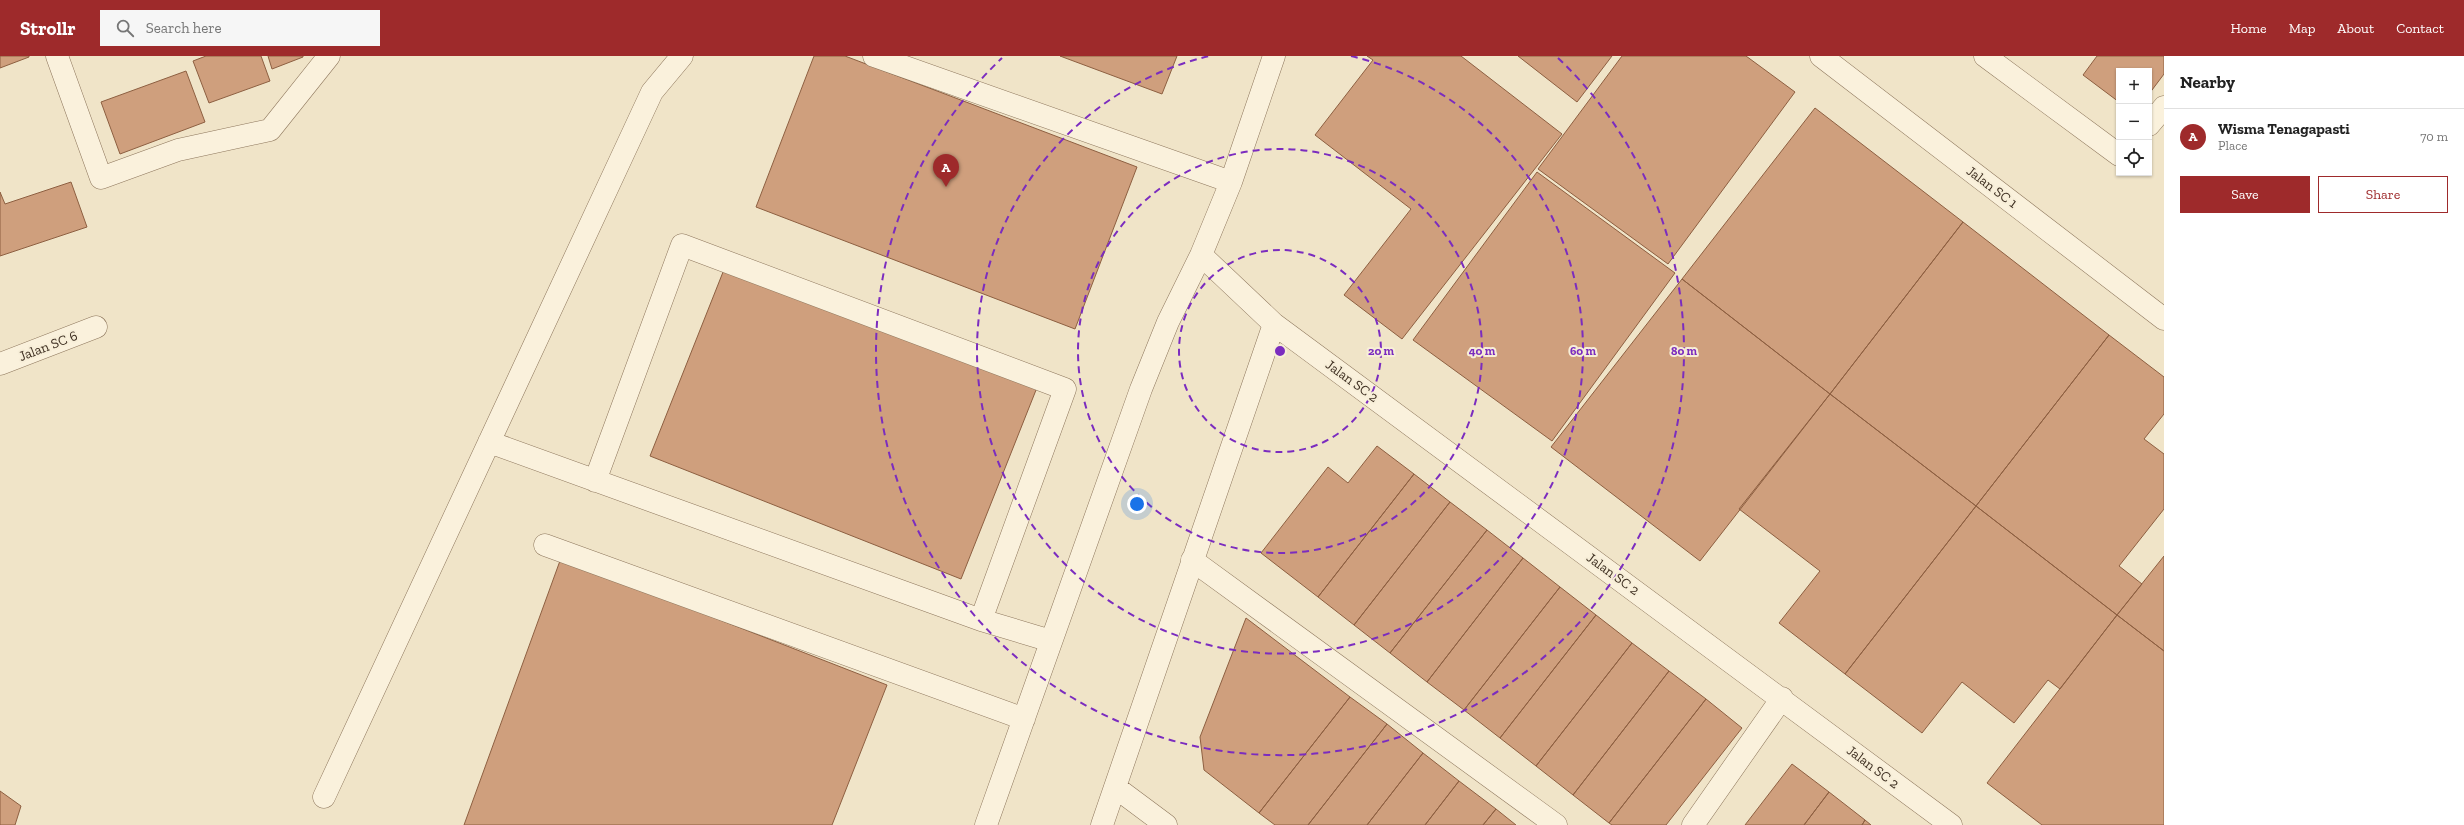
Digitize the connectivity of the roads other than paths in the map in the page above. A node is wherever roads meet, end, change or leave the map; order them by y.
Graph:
1 (57, 56) edge
2 (329, 56) edge
3 (682, 56) edge
4 (874, 56) edge
5 (1274, 56) edge
6 (1821, 56) edge
7 (1985, 56) edge
8 (2164, 107) edge
9 (2152, 121) edge
10 (2116, 153) edge
11 (1230, 182) junction
12 (1201, 255) junction
13 (2164, 319) edge
14 (1274, 324) junction
15 (96, 327) dead end
16 (0, 364) edge
17 (489, 442) junction
18 (595, 481) junction
19 (545, 545) dead end
20 (1192, 560) junction
21 (981, 620) junction
22 (1051, 641) junction
23 (1782, 698) junction
24 (1024, 719) junction
25 (1115, 787) junction
26 (324, 797) dead end
27 (986, 825) edge
28 (1102, 825) edge
29 (1166, 825) edge
30 (1556, 825) edge
31 (1694, 825) edge
32 (1951, 825) edge

1 - 2 street
3 - 17 street
4 - 11 street
5 - 11 street
6 - 13 street, Jalan SC 1
7 - 10 street
8 - 9 street
11 - 12 street
12 - 14 street, Jalan SC 2
12 - 22 street
14 - 20 street
14 - 23 street, Jalan SC 2
15 - 16 street, Jalan SC 6
17 - 18 street
17 - 26 street
18 - 21 street
18 - 21 street
19 - 24 street
20 - 25 street
20 - 30 street
21 - 22 street
22 - 24 street
23 - 31 street
23 - 32 street, Jalan SC 2
24 - 27 street
25 - 28 street
25 - 29 street

